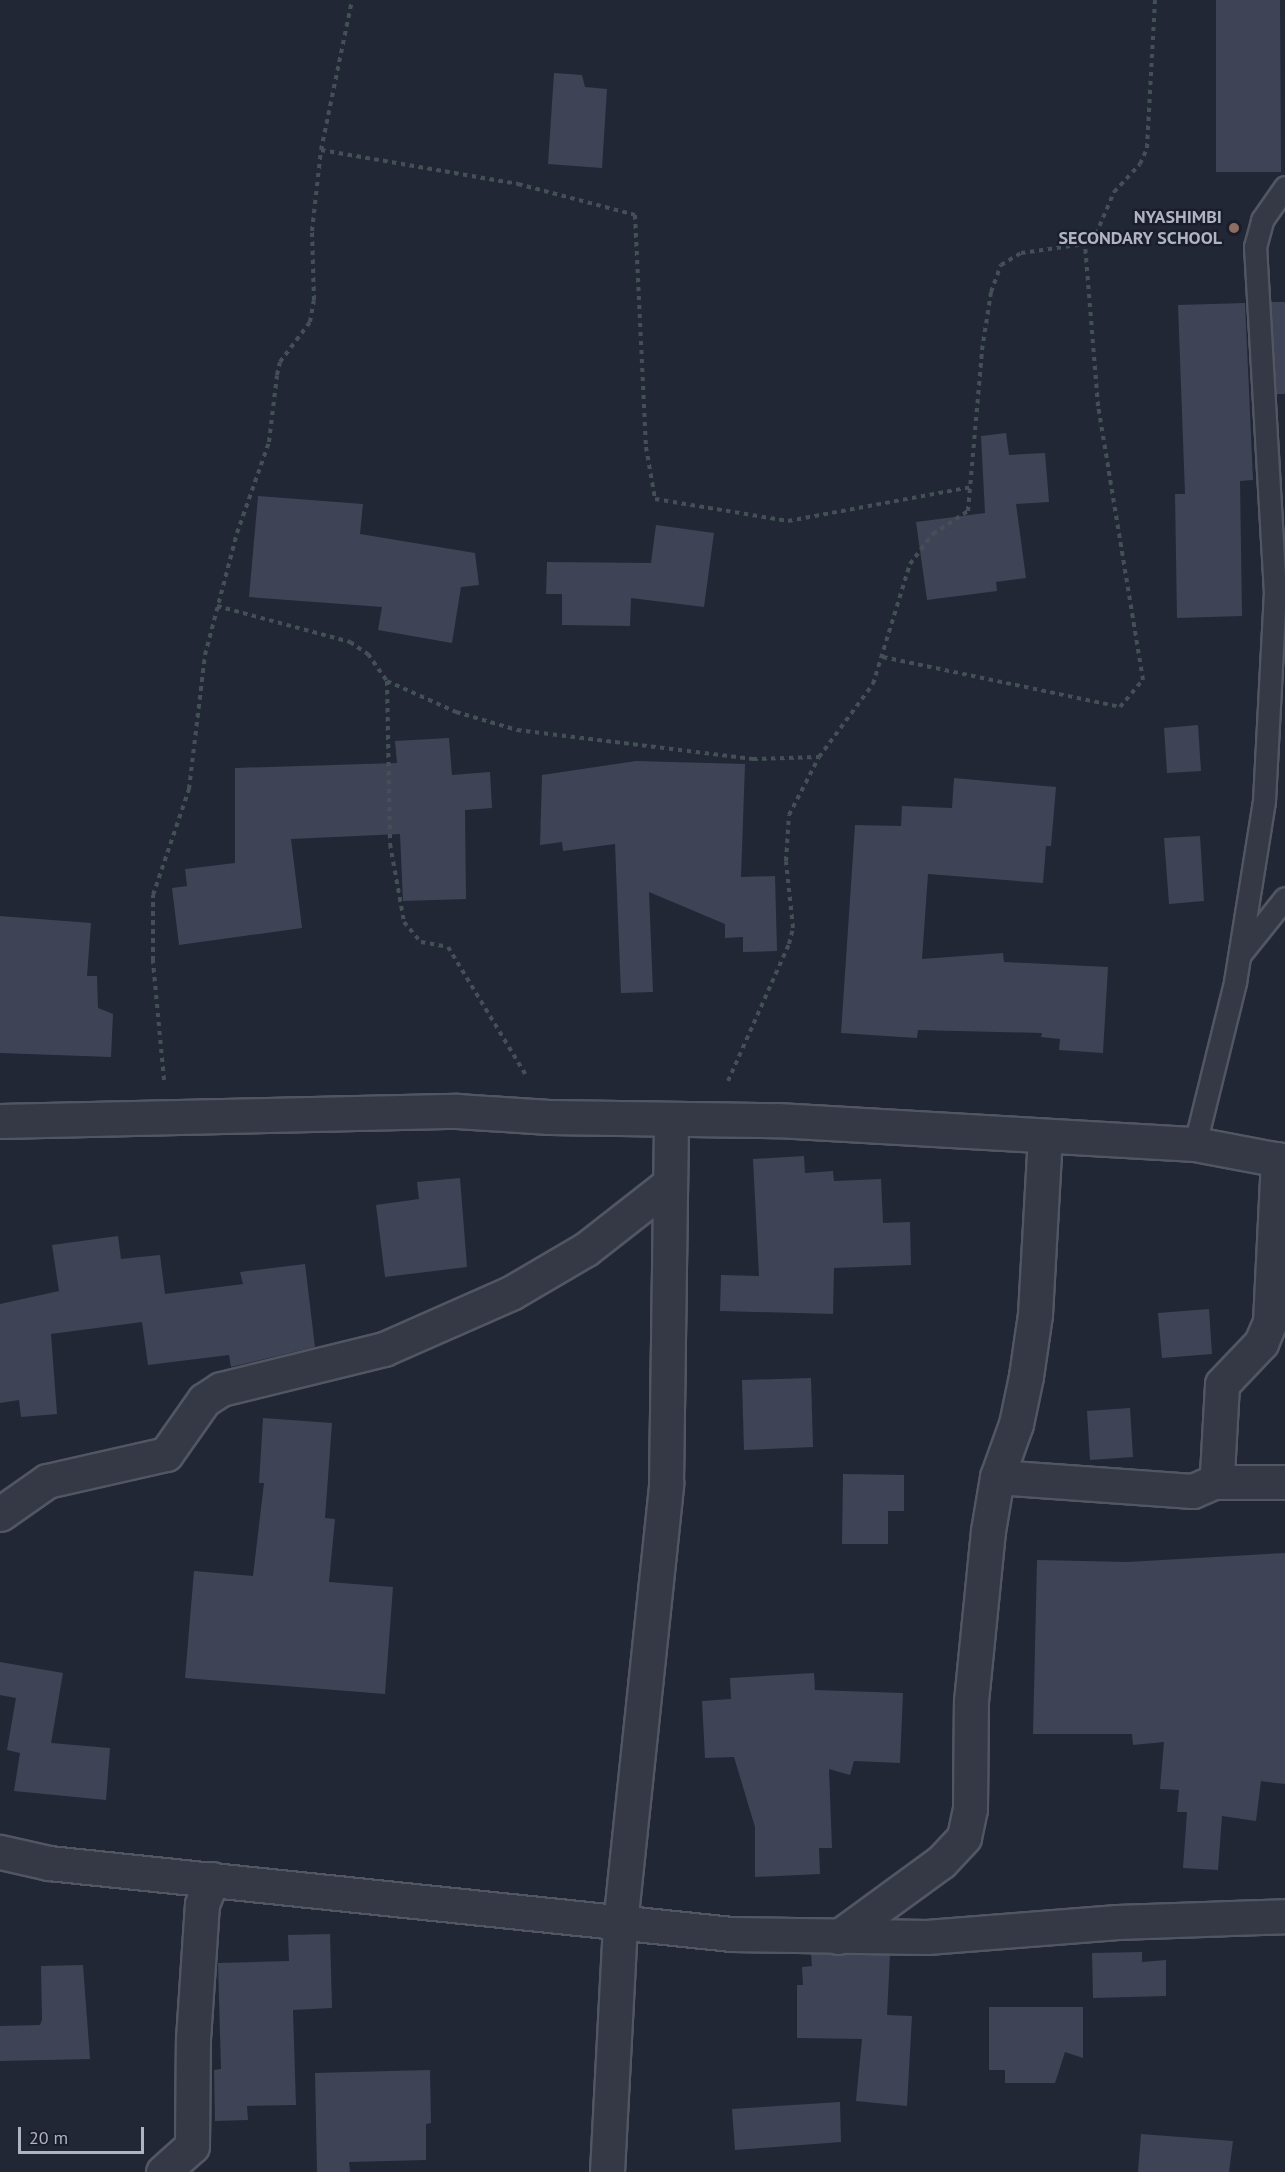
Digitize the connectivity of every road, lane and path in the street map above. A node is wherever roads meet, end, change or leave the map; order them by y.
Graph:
1 (352, 0) edge
2 (1155, 0) edge
3 (321, 150) junction
4 (1285, 187) edge
5 (1085, 244) junction
6 (971, 487) junction
7 (217, 606) junction
8 (883, 657) junction
9 (387, 681) junction
10 (819, 758) junction
11 (1285, 898) edge
12 (1240, 954) junction
13 (168, 1117) junction
14 (549, 1117) junction
15 (710, 1119) junction
16 (671, 1120) junction
17 (0, 1121) edge
18 (1045, 1136) junction
19 (1195, 1144) junction
20 (1281, 1160) edge
21 (668, 1185) junction
22 (997, 1477) junction
23 (1213, 1482) junction
24 (1285, 1482) edge
25 (0, 1514) edge
26 (0, 1852) edge
27 (212, 1879) junction
28 (1285, 1916) edge
29 (620, 1924) junction
30 (838, 1937) junction
31 (163, 2172) edge
32 (607, 2172) edge

1 - 3 path
2 - 5 path
3 - 6 path
3 - 7 path
4 - 12 lane
5 - 6 path
5 - 8 path
6 - 8 path
7 - 9 path
7 - 13 path
8 - 10 path
9 - 10 path
9 - 14 path
10 - 15 path
11 - 12 lane
12 - 19 lane
13 - 14 street
13 - 17 street
14 - 16 street
15 - 16 street
15 - 18 street
16 - 21 street
18 - 19 street
18 - 22 street
19 - 20 street
20 - 23 street
21 - 25 street
21 - 29 street
22 - 23 street
22 - 30 street
23 - 24 street
26 - 27 street
27 - 29 street
27 - 31 street
28 - 30 street
29 - 30 street
29 - 32 street

